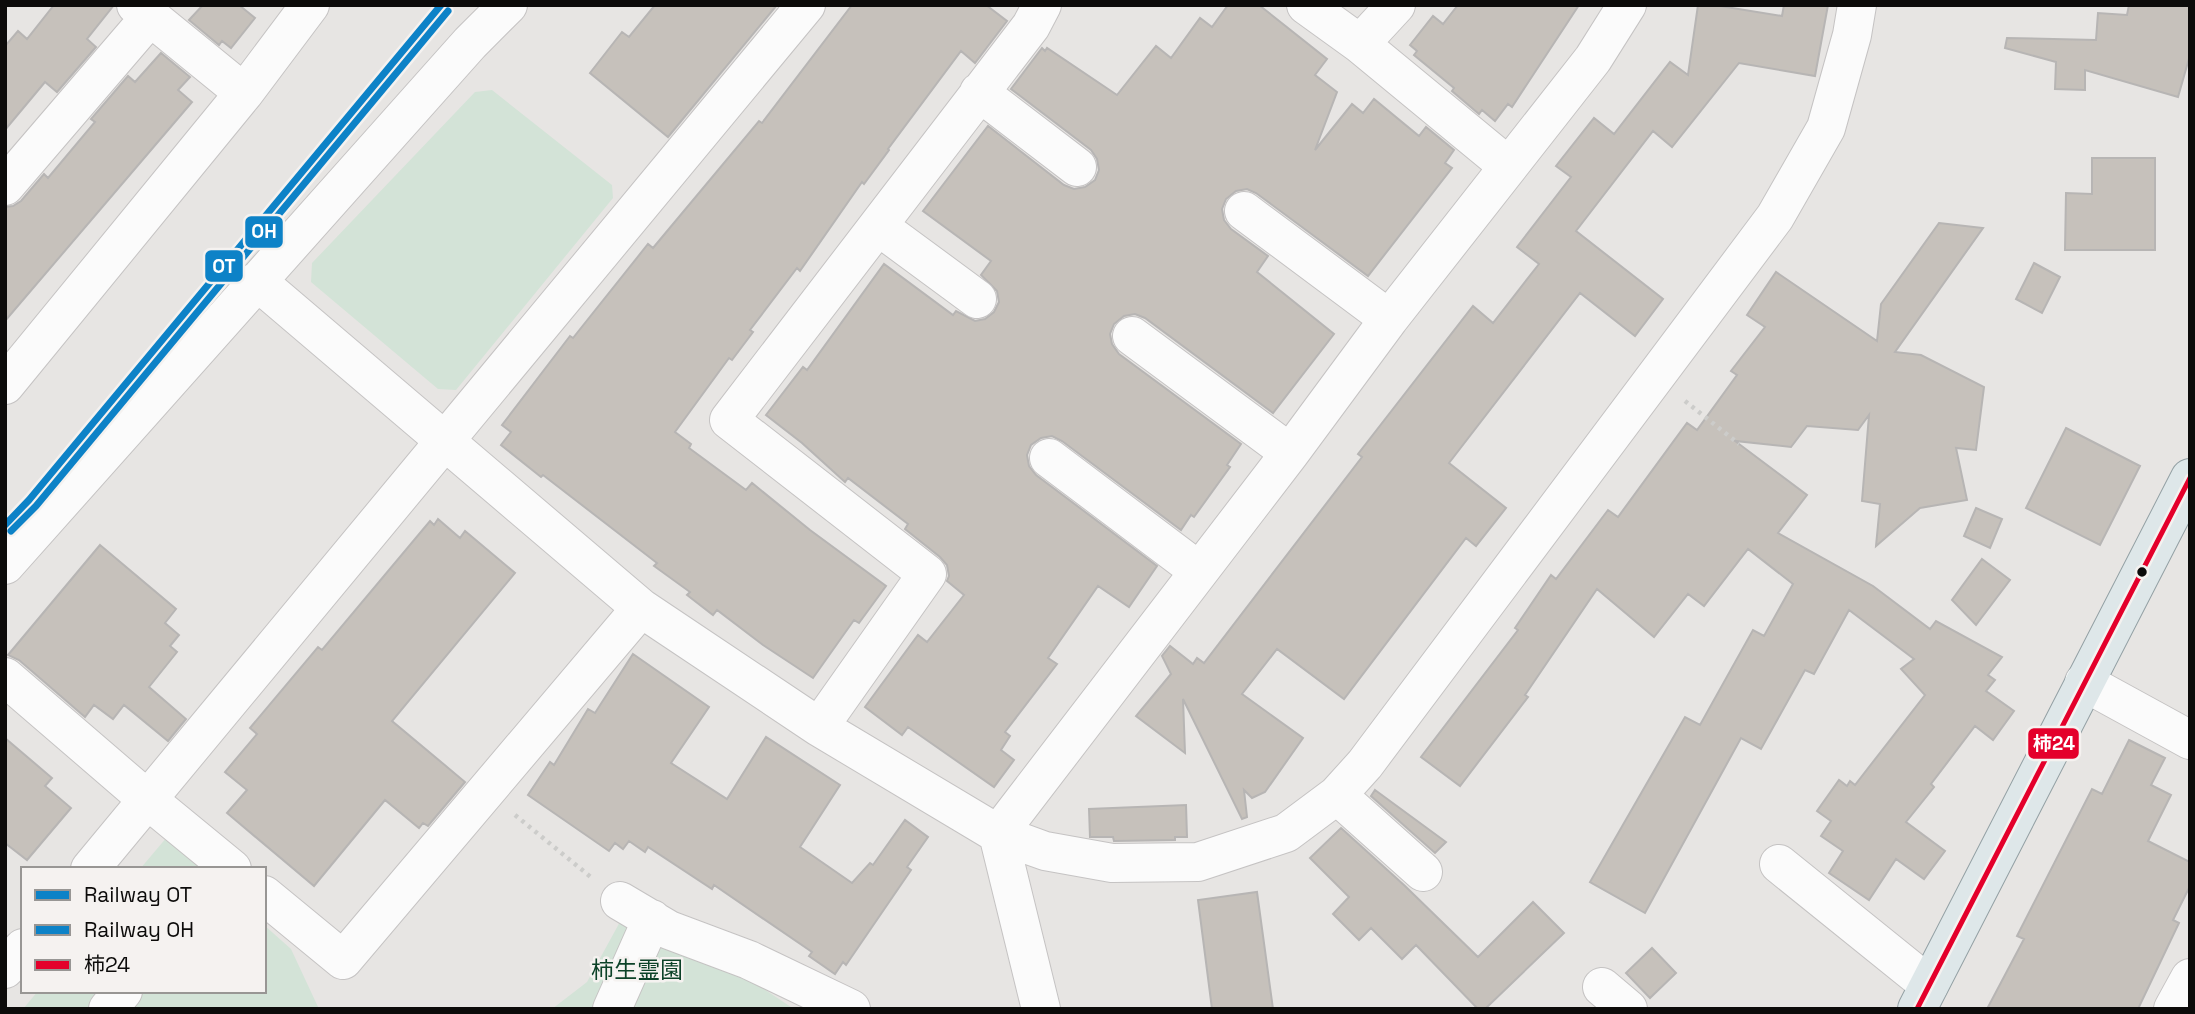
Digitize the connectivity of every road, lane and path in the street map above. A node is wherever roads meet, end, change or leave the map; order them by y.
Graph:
1 (310, 5) edge
2 (508, 5) edge
3 (806, 5) edge
4 (1042, 5) edge
5 (1306, 5) edge
6 (1396, 5) edge
7 (1627, 5) edge
8 (1857, 5) edge
9 (143, 11) edge
10 (1360, 44) junction
11 (979, 92) junction
12 (244, 93) junction
13 (1508, 166) junction
14 (1077, 167) dead end
15 (5, 186) edge
16 (1244, 211) dead end
17 (878, 226) junction
18 (257, 281) junction
19 (977, 299) dead end
20 (1389, 318) junction
21 (1132, 336) dead end
22 (9, 373) edge
23 (1654, 377) junction
24 (446, 440) junction
25 (1739, 444) dead end
26 (1290, 453) junction
27 (1049, 458) dead end
28 (2190, 478) edge
29 (5, 565) edge
30 (1199, 571) junction
31 (641, 608) junction
32 (5, 677) edge
33 (2084, 682) junction
34 (819, 727) junction
35 (2190, 740) edge
36 (487, 792) junction
37 (1337, 795) junction
38 (148, 800) junction
39 (998, 834) junction
40 (1780, 864) dead end
41 (92, 867) edge
42 (228, 867) edge
43 (1423, 872) dead end
44 (266, 897) edge
45 (636, 910) junction
46 (21, 950) edge
47 (5, 969) edge
48 (121, 993) edge
49 (1923, 997) edge
50 (108, 1009) edge
51 (612, 1009) edge
52 (851, 1009) edge
53 (1041, 1009) edge

1 - 12 street
2 - 18 street
3 - 24 street
4 - 11 street
5 - 10 street
6 - 10 street
7 - 13 street
8 - 23 street
9 - 12 street
9 - 15 street
10 - 13 street
11 - 14 street
11 - 17 street
12 - 22 street
13 - 20 street
16 - 20 street
17 - 19 street
17 - 34 street
18 - 24 street
18 - 29 street
20 - 26 street
21 - 26 street
23 - 25 path
23 - 37 street
24 - 31 street
24 - 38 street
26 - 30 street
27 - 30 street
28 - 33 main road
30 - 39 street
31 - 34 street
31 - 36 street
32 - 38 street
33 - 35 street
33 - 49 main road
34 - 39 street
36 - 44 street
36 - 45 path
37 - 39 street
37 - 43 street
38 - 41 street
38 - 42 street
39 - 53 street
40 - 49 street
45 - 51 street
45 - 52 street
46 - 47 street
48 - 50 street

